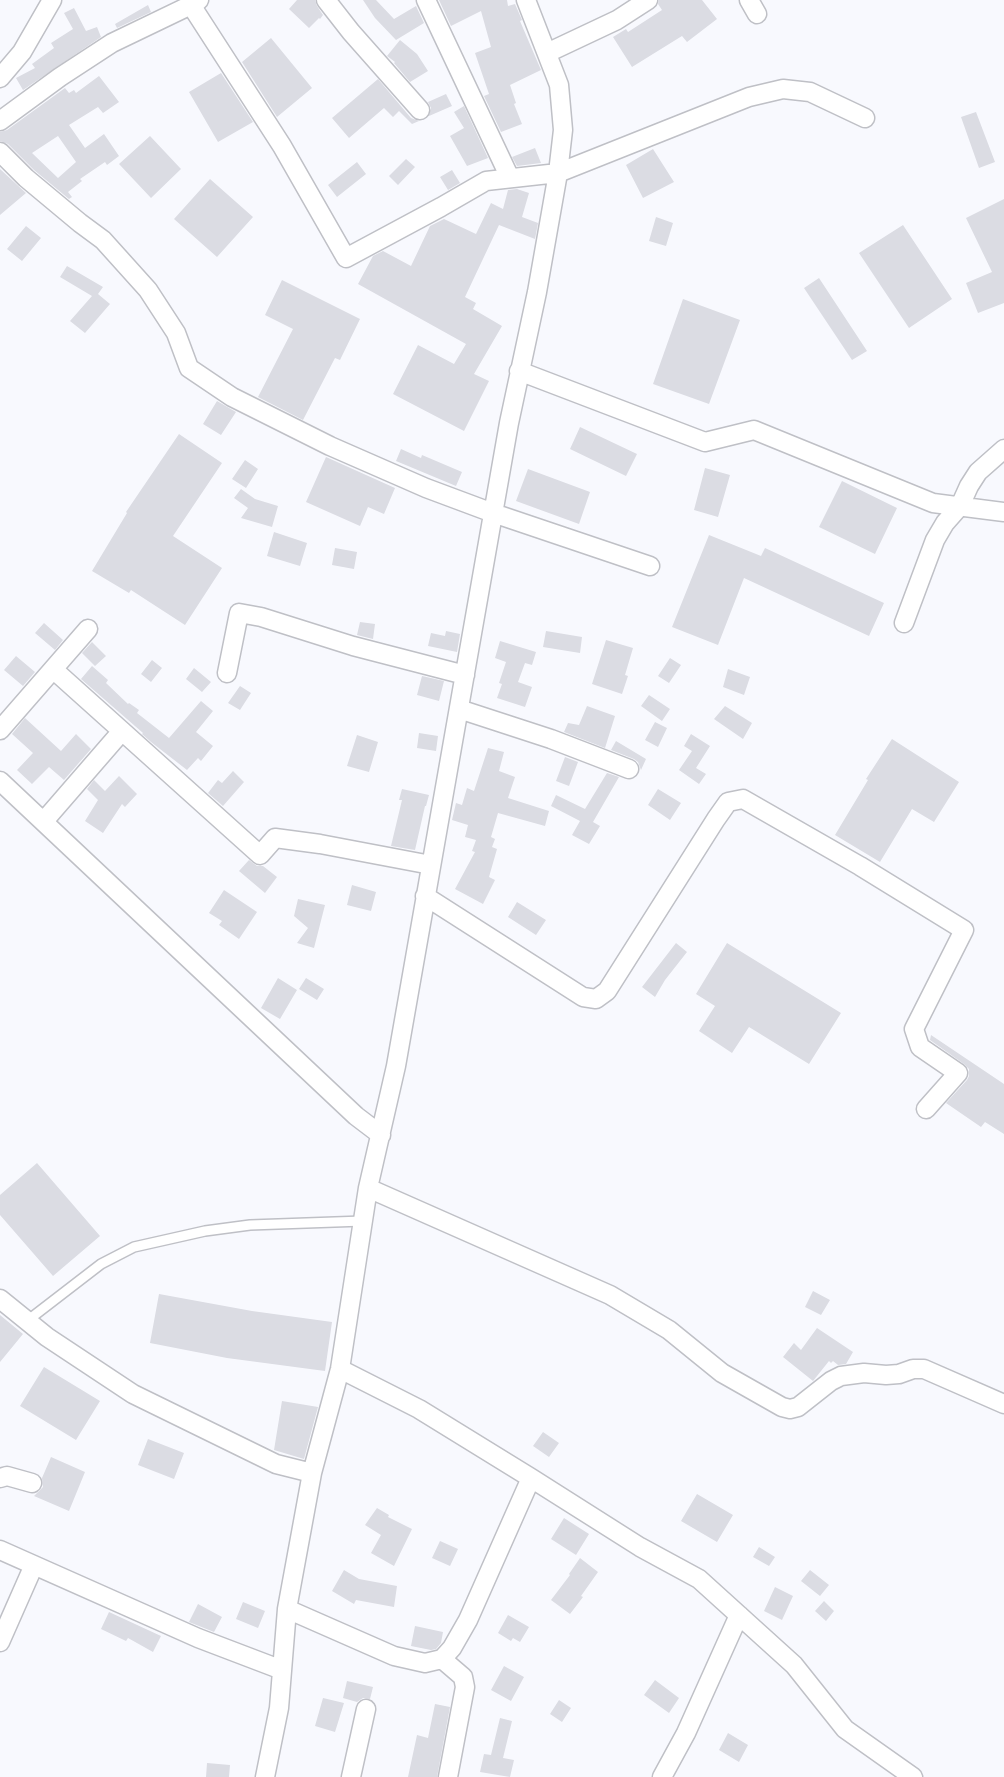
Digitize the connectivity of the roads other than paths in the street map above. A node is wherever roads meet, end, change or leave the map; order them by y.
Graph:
1 (52, 0) edge
2 (326, 0) edge
3 (426, 0) edge
4 (526, 0) edge
5 (648, 0) edge
6 (195, 2) edge
7 (547, 53) junction
8 (0, 78) edge
9 (420, 110) dead end
10 (865, 118) dead end
11 (0, 121) edge
12 (0, 152) edge
13 (558, 173) junction
14 (510, 178) junction
15 (519, 372) junction
16 (1004, 449) edge
17 (960, 506) junction
18 (1004, 512) edge
19 (493, 513) junction
20 (650, 566) dead end
21 (904, 623) dead end
22 (88, 629) dead end
23 (54, 670) junction
24 (227, 673) dead end
25 (465, 675) junction
26 (459, 709) junction
27 (0, 730) edge
28 (122, 731) junction
29 (629, 769) dead end
30 (0, 781) edge
31 (44, 821) junction
32 (431, 865) junction
33 (425, 896) junction
34 (926, 1109) dead end
35 (381, 1135) junction
36 (368, 1188) junction
37 (363, 1221) junction
38 (0, 1299) edge
39 (27, 1321) junction
40 (340, 1369) junction
41 (1004, 1404) edge
42 (312, 1473) junction
43 (0, 1478) edge
44 (531, 1478) junction
45 (32, 1483) dead end
46 (0, 1550) edge
47 (34, 1566) junction
48 (287, 1609) junction
49 (739, 1615) junction
50 (0, 1642) edge
51 (442, 1659) junction
52 (282, 1670) junction
53 (366, 1709) dead end
54 (265, 1777) edge
55 (351, 1777) edge
56 (448, 1777) edge
57 (662, 1777) edge
58 (914, 1777) edge

1 - 8 street
2 - 9 street
3 - 14 street
4 - 7 street
5 - 7 street
6 - 11 street
6 - 14 street
7 - 13 street
10 - 13 street
12 - 19 street
13 - 14 street
13 - 15 street
15 - 17 street
15 - 19 street
16 - 17 street
17 - 18 street
17 - 21 street
19 - 20 street
19 - 25 street
22 - 23 street
23 - 27 street
23 - 28 street
24 - 25 street
25 - 26 street
26 - 29 street
26 - 32 street
28 - 31 street
28 - 32 street
30 - 31 street
31 - 35 street
32 - 33 street
33 - 34 street
33 - 35 street
35 - 36 street
36 - 37 street
36 - 41 street
37 - 39 lane
37 - 40 street
38 - 39 street
39 - 42 street
40 - 42 street
40 - 44 street
42 - 48 street
43 - 45 street
44 - 49 street
44 - 51 street
46 - 47 street
47 - 50 street
47 - 52 street
48 - 51 street
48 - 52 street
49 - 57 street
49 - 58 street
51 - 56 street
52 - 54 street
53 - 55 street

